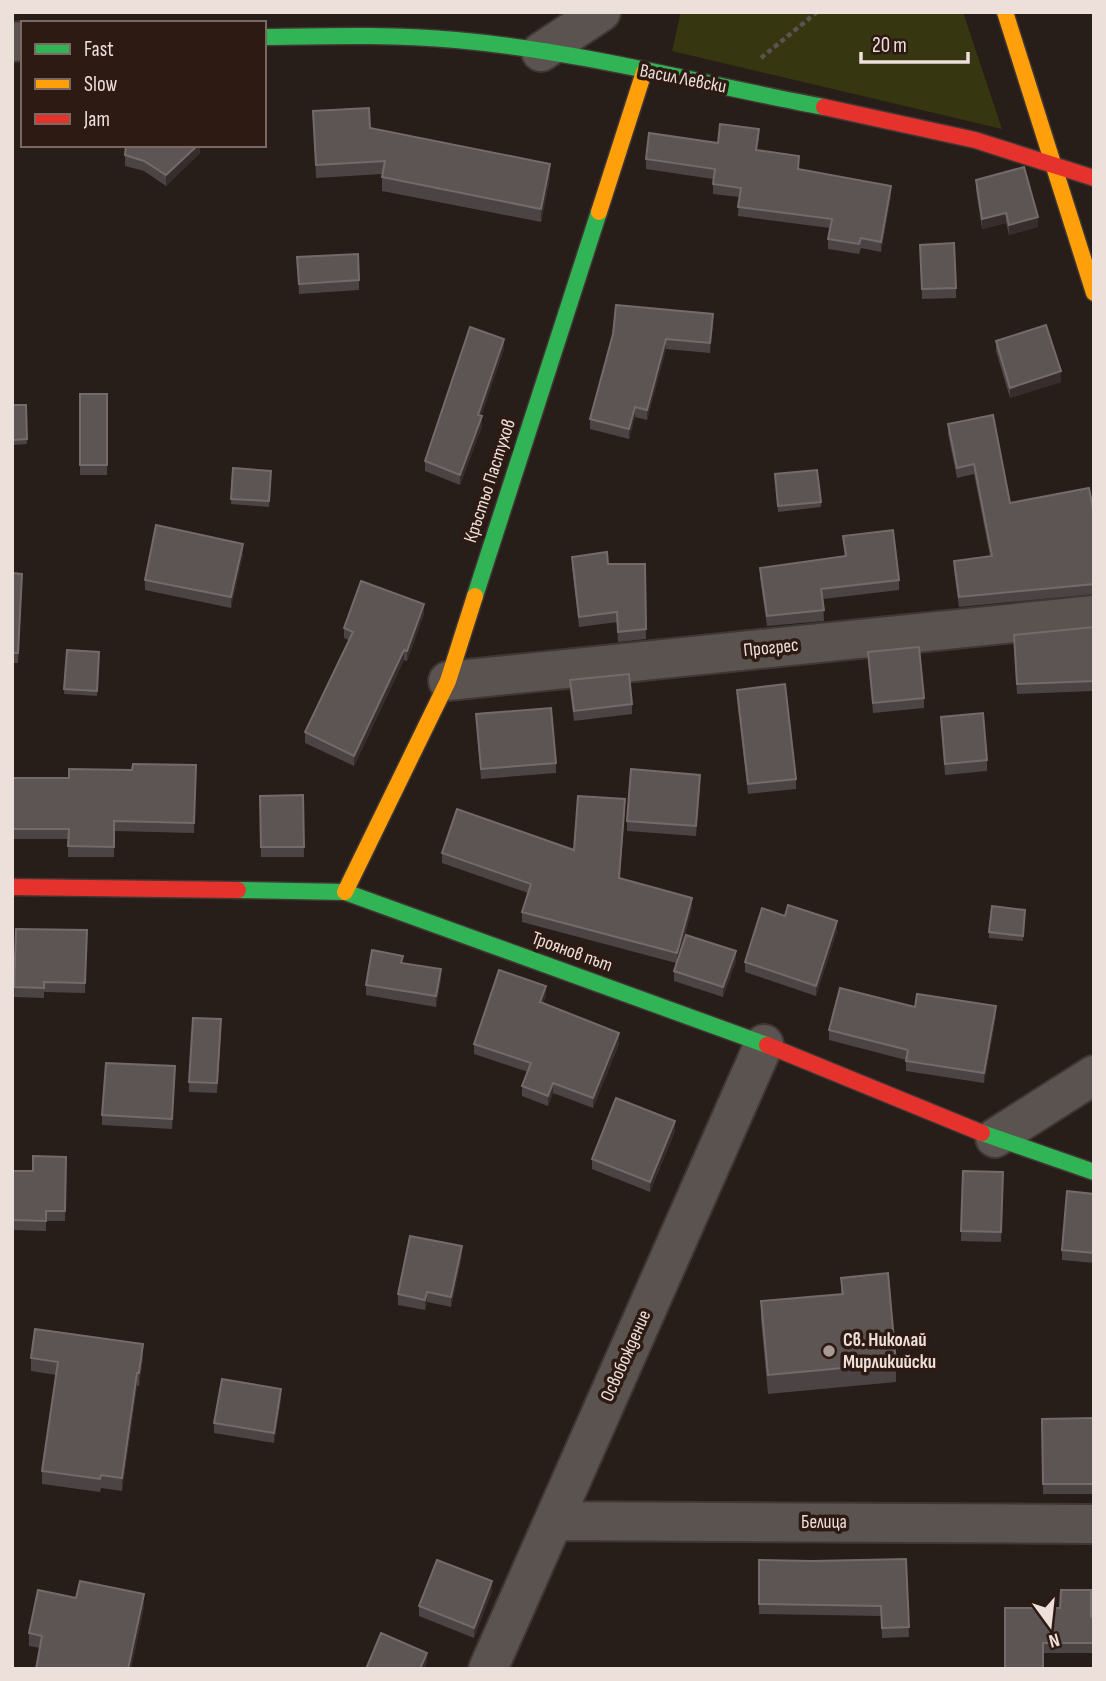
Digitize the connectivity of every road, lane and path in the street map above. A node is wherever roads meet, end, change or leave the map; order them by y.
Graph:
1 (601, 12) edge
2 (817, 12) edge
3 (1005, 12) edge
4 (368, 24) edge
5 (266, 37) edge
6 (541, 52) junction
7 (644, 72) junction
8 (738, 90) junction
9 (1054, 162) junction
10 (1094, 178) edge
11 (1094, 293) edge
12 (1094, 615) edge
13 (448, 681) junction
14 (12, 887) edge
15 (345, 892) junction
16 (764, 1044) junction
17 (1094, 1074) edge
18 (995, 1138) junction
19 (1094, 1172) edge
20 (554, 1521) junction
21 (1094, 1524) edge
22 (488, 1669) edge

1 - 6 street
2 - 8 path
3 - 9 street
4 - 5 street, Васил Левски
4 - 6 street, Васил Левски
6 - 7 street, Васил Левски
7 - 8 street, Васил Левски
7 - 13 street, Кръстьо Пастухов
8 - 9 street, Васил Левски
9 - 10 street, Васил Левски
9 - 11 street
12 - 13 street, Прогрес
13 - 15 street, Кръстьо Пастухов
14 - 15 street, Троянов път
15 - 16 street, Троянов път
16 - 18 street, Троянов път
16 - 20 street, Освобождение
17 - 18 street
18 - 19 street, Троянов път
20 - 21 street, Белица
20 - 22 street, Освобождение

